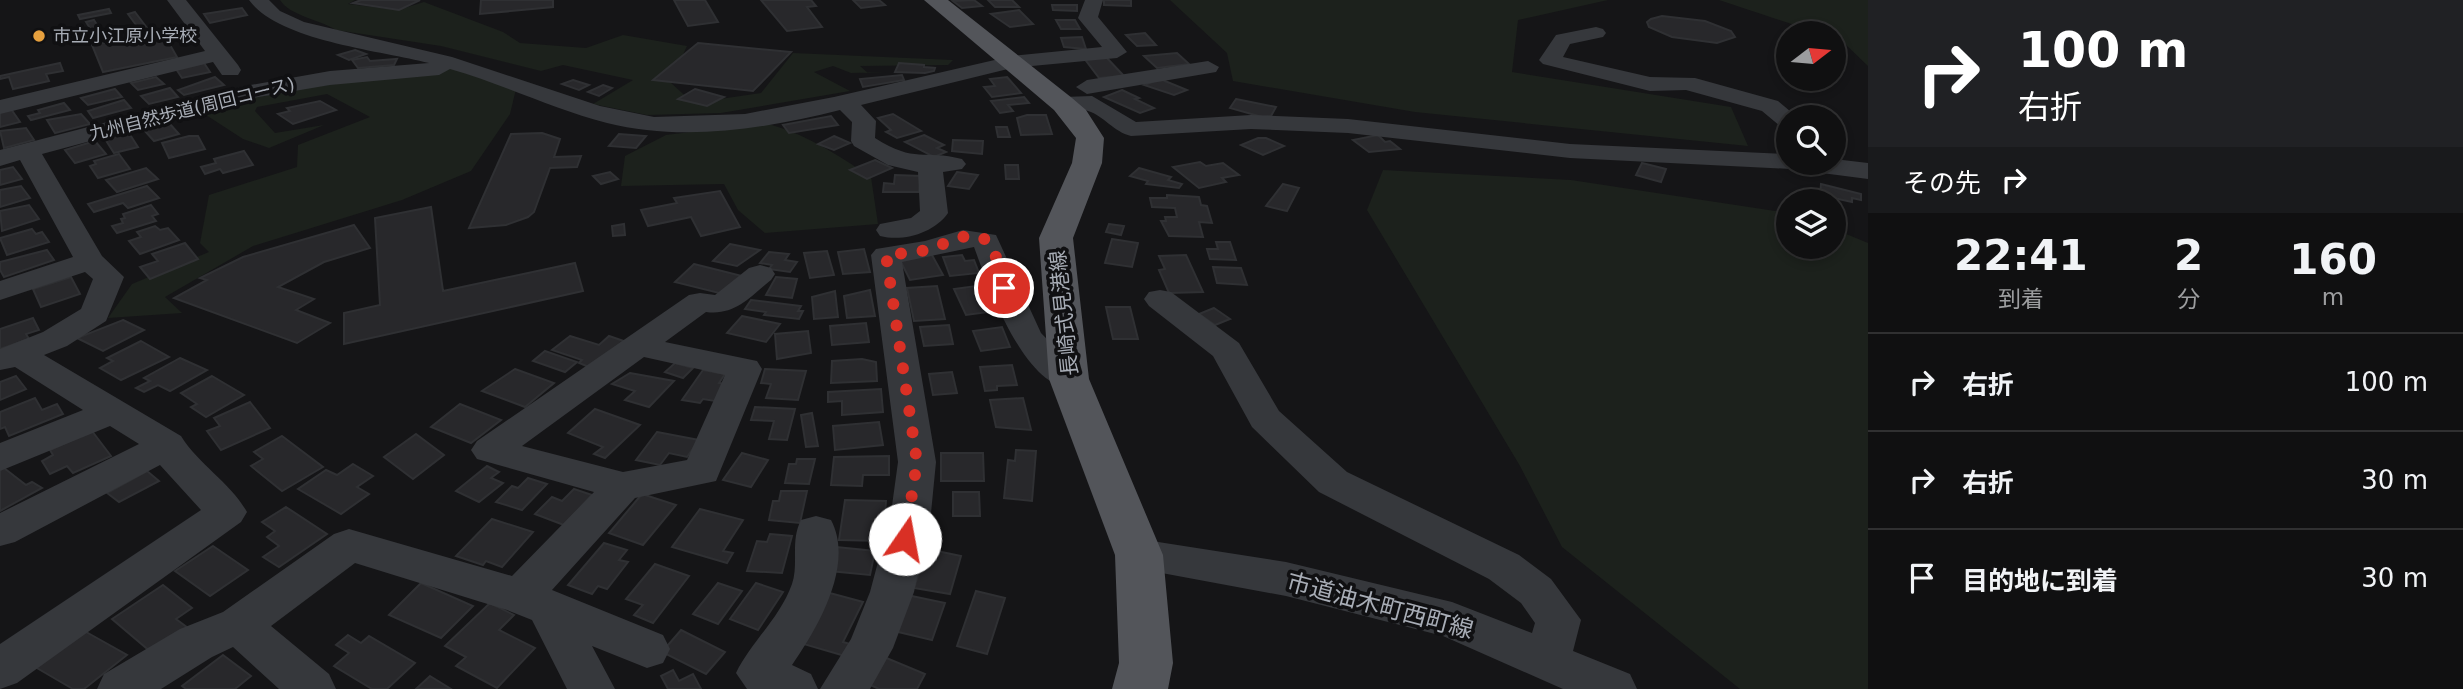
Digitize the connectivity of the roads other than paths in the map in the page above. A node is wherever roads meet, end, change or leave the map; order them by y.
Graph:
1 (176, 0) edge
2 (258, 0) edge
3 (935, 0) edge
4 (1094, 0) edge
5 (1596, 33) dead end
6 (219, 54) junction
7 (1062, 56) junction
8 (1011, 62) junction
9 (1208, 67) dead end
10 (469, 68) junction
11 (245, 93) junction
12 (1080, 98) junction
13 (846, 103) junction
14 (0, 107) edge
15 (1776, 111) edge
16 (27, 150) junction
17 (0, 158) edge
18 (1776, 161) edge
19 (1846, 165) edge
20 (1868, 171) edge
21 (890, 230) dead end
22 (90, 261) junction
23 (760, 274) dead end
24 (0, 291) edge
25 (1160, 299) dead end
26 (638, 346) junction
27 (8, 358) edge
28 (1069, 379) junction
29 (113, 411) junction
30 (168, 445) junction
31 (0, 458) edge
32 (624, 486) junction
33 (0, 531) edge
34 (816, 531) dead end
35 (1139, 555) junction
36 (534, 602) junction
37 (239, 625) junction
38 (647, 649) dead end
39 (1547, 660) junction
40 (0, 669) edge
41 (121, 689) edge
42 (312, 689) edge
43 (591, 689) edge
44 (794, 689) edge
45 (844, 689) edge
46 (1140, 689) edge
47 (1613, 689) edge

1 - 6 street
2 - 10 street
3 - 8 main road, 長崎式見港線
4 - 7 street
5 - 15 street
6 - 11 street
6 - 14 street
7 - 8 street
7 - 12 street
8 - 12 main road, 長崎式見港線
8 - 13 street
9 - 12 street
10 - 11 street, 九州自然歩道(周回コース)
10 - 13 street
11 - 16 street, 九州自然歩道(周回コース)
12 - 18 street
12 - 28 main road, 長崎式見港線
13 - 21 street
16 - 17 street, 九州自然歩道(周回コース)
16 - 22 street
19 - 20 street
22 - 24 street
22 - 27 street
23 - 26 street
25 - 39 street
26 - 32 street
26 - 32 street
27 - 29 street
28 - 35 main road, 長崎式見港線
28 - 45 street
29 - 30 street
29 - 31 street
30 - 33 street
30 - 40 street
32 - 36 street
34 - 44 street
35 - 39 street, 市道油木町西町線
35 - 46 main road, 長崎式見港線
36 - 37 street
36 - 38 street
36 - 43 street
37 - 41 street
37 - 42 street
39 - 47 street, 市道油木町西町線

